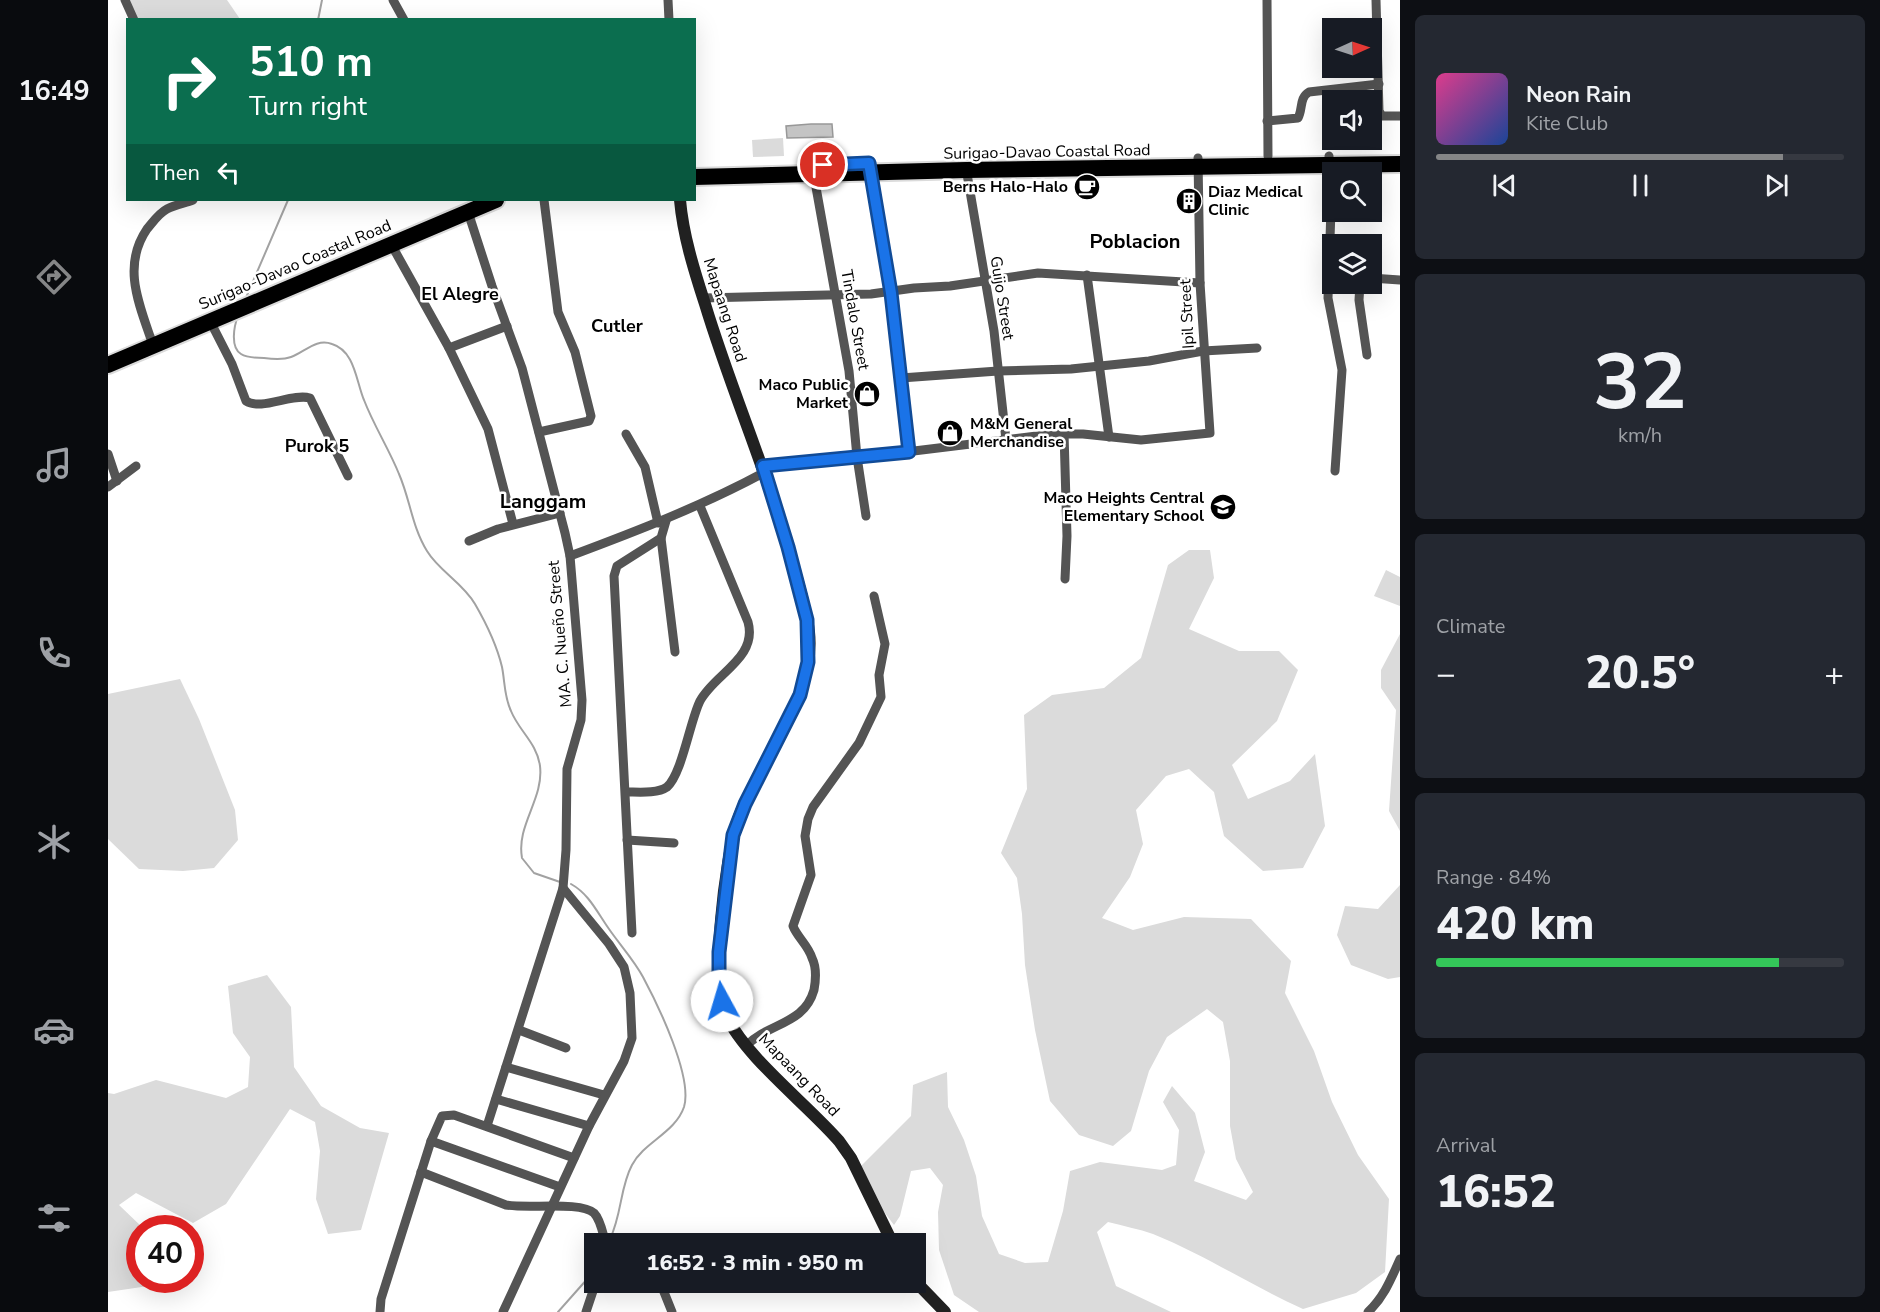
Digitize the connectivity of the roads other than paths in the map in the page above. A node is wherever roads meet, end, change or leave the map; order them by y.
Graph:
1 (125, 0) edge
2 (393, 0) edge
3 (668, 0) edge
4 (1267, 0) edge
5 (1376, 0) edge
6 (133, 18) edge
7 (403, 18) edge
8 (669, 18) edge
9 (1379, 84) junction
10 (1400, 116) edge
11 (1267, 121) junction
12 (1400, 155) edge
13 (1268, 156) junction
14 (1329, 160) junction
15 (1198, 163) junction
16 (1400, 164) edge
17 (965, 166) junction
18 (869, 168) junction
19 (696, 169) edge
20 (812, 170) junction
21 (696, 177) edge
22 (188, 201) edge
23 (494, 201) edge
24 (544, 201) edge
25 (680, 201) edge
26 (468, 212) junction
27 (391, 244) junction
28 (1087, 275) junction
29 (1382, 279) edge
30 (1400, 280) edge
31 (984, 281) junction
32 (1200, 283) junction
33 (891, 293) junction
34 (1359, 294) edge
35 (703, 297) junction
36 (837, 297) junction
37 (210, 321) junction
38 (507, 326) junction
39 (153, 345) junction
40 (449, 348) junction
41 (1257, 348) dead end
42 (1203, 351) junction
43 (1367, 355) dead end
44 (108, 364) edge
45 (1099, 365) junction
46 (998, 371) junction
47 (901, 378) junction
48 (539, 432) junction
49 (1064, 433) junction
50 (626, 434) dead end
51 (1108, 437) junction
52 (1005, 440) junction
53 (909, 452) junction
54 (108, 454) edge
55 (857, 457) junction
56 (136, 466) dead end
57 (764, 469) junction
58 (1335, 471) dead end
59 (348, 476) dead end
60 (117, 481) junction
61 (108, 487) edge
62 (700, 506) junction
63 (560, 513) junction
64 (866, 516) dead end
65 (662, 522) junction
66 (513, 525) junction
67 (661, 538) junction
68 (469, 541) dead end
69 (570, 556) junction
70 (1065, 579) dead end
71 (874, 596) dead end
72 (675, 652) dead end
73 (626, 792) junction
74 (627, 840) junction
75 (674, 843) dead end
76 (563, 888) junction
77 (632, 933) dead end
78 (519, 1030) junction
79 (747, 1045) junction
80 (566, 1048) dead end
81 (506, 1067) junction
82 (604, 1095) junction
83 (496, 1099) junction
84 (487, 1126) junction
85 (589, 1126) junction
86 (431, 1141) junction
87 (574, 1158) junction
88 (420, 1172) junction
89 (560, 1187) junction
90 (551, 1206) junction
91 (603, 1233) edge
92 (888, 1233) edge
93 (1400, 1259) edge
94 (926, 1292) edge
95 (592, 1293) edge
96 (664, 1293) edge
97 (381, 1312) edge
98 (503, 1312) edge
99 (586, 1312) edge
100 (672, 1312) edge
101 (945, 1312) edge
102 (1368, 1312) edge

1 - 6 street
2 - 7 street
3 - 8 street
4 - 11 street
5 - 9 street
9 - 10 street
9 - 11 street
11 - 13 street
12 - 14 highway, Surigao-Davao Coastal Road
13 - 14 highway, Surigao-Davao Coastal Road
13 - 15 highway, Surigao-Davao Coastal Road
14 - 15 highway, Surigao-Davao Coastal Road
14 - 16 highway, Surigao-Davao Coastal Road
14 - 58 street
15 - 17 highway, Surigao-Davao Coastal Road
15 - 32 street, Ipil Street
17 - 18 highway, Surigao-Davao Coastal Road
17 - 31 street, Guijo Street
18 - 20 highway, Surigao-Davao Coastal Road
18 - 33 street
19 - 20 highway, Surigao-Davao Coastal Road
20 - 21 highway, Surigao-Davao Coastal Road
20 - 36 street, Tindalo Street
22 - 39 street
23 - 26 highway, Surigao-Davao Coastal Road
24 - 48 street
25 - 35 street, Mapaang Road
26 - 27 highway, Surigao-Davao Coastal Road
26 - 38 street, MA. C. Nueño Street
27 - 37 highway, Surigao-Davao Coastal Road
27 - 40 street
28 - 31 street
28 - 32 street
28 - 45 street
29 - 30 street
31 - 33 street
31 - 46 street, Guijo Street
32 - 42 street, Ipil Street
33 - 36 street
33 - 47 street
34 - 43 street
35 - 36 street
35 - 57 street, Mapaang Road
36 - 55 street, Tindalo Street
37 - 39 highway, Surigao-Davao Coastal Road
37 - 59 street
38 - 40 street
38 - 48 street, MA. C. Nueño Street
39 - 44 highway, Surigao-Davao Coastal Road
40 - 66 street
41 - 42 street
42 - 45 street
42 - 51 street, Ipil Street
45 - 46 street
45 - 51 street
46 - 47 street
46 - 52 street, Guijo Street
47 - 53 street
48 - 63 street, MA. C. Nueño Street
49 - 51 street
49 - 52 street
49 - 70 street
50 - 65 street
52 - 53 street
53 - 55 street
54 - 60 street
55 - 57 street
55 - 64 street, Tindalo Street
56 - 60 street
57 - 62 street
57 - 79 street, Mapaang Road
60 - 61 street
62 - 65 street
62 - 73 street
63 - 66 street
63 - 69 street, MA. C. Nueño Street
65 - 67 street
65 - 69 street
66 - 68 street
67 - 72 street
67 - 73 street
69 - 76 street, MA. C. Nueño Street
71 - 79 street
73 - 74 street
74 - 75 street
74 - 77 street
76 - 78 street, MA. C. Nueño Street
76 - 82 street
78 - 80 street
78 - 81 street, MA. C. Nueño Street
79 - 92 street, Mapaang Road
81 - 82 street
81 - 83 street, MA. C. Nueño Street
82 - 85 street
83 - 84 street, MA. C. Nueño Street
83 - 85 street
84 - 86 street
84 - 87 street
85 - 87 street
86 - 88 street
86 - 89 street
87 - 89 street
88 - 90 street
88 - 97 street
89 - 90 street
90 - 91 street
90 - 98 street
93 - 102 street
94 - 101 street
95 - 99 street
96 - 100 street

